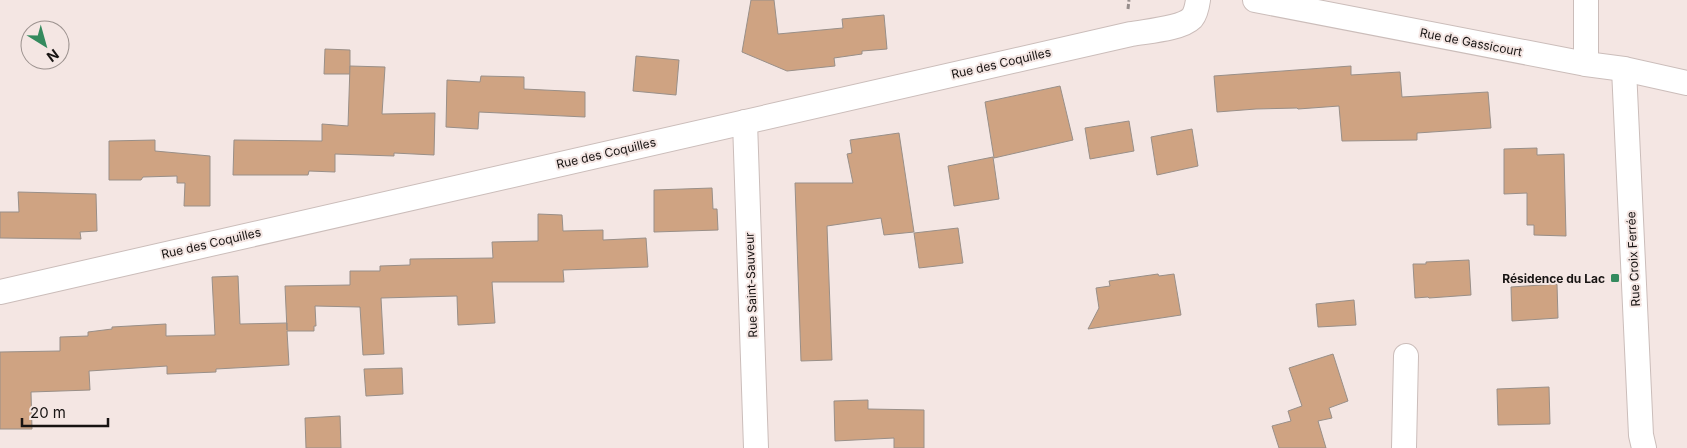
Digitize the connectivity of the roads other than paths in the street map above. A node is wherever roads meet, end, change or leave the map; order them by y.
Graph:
1 (1198, 0) edge
2 (1255, 0) edge
3 (1586, 0) edge
4 (1586, 64) junction
5 (1624, 69) junction
6 (1687, 83) edge
7 (745, 122) junction
8 (0, 292) edge
9 (1406, 356) dead end
10 (756, 448) edge
11 (1404, 448) edge
12 (1644, 448) edge

1 - 7 street, Rue des Coquilles
2 - 4 street, Rue de Gassicourt
3 - 4 street
4 - 5 street, Rue de Gassicourt
5 - 6 street, Rue de Gassicourt
5 - 12 street, Rue Croix Ferrée
7 - 8 street, Rue des Coquilles
7 - 10 street, Rue Saint-Sauveur
9 - 11 street

